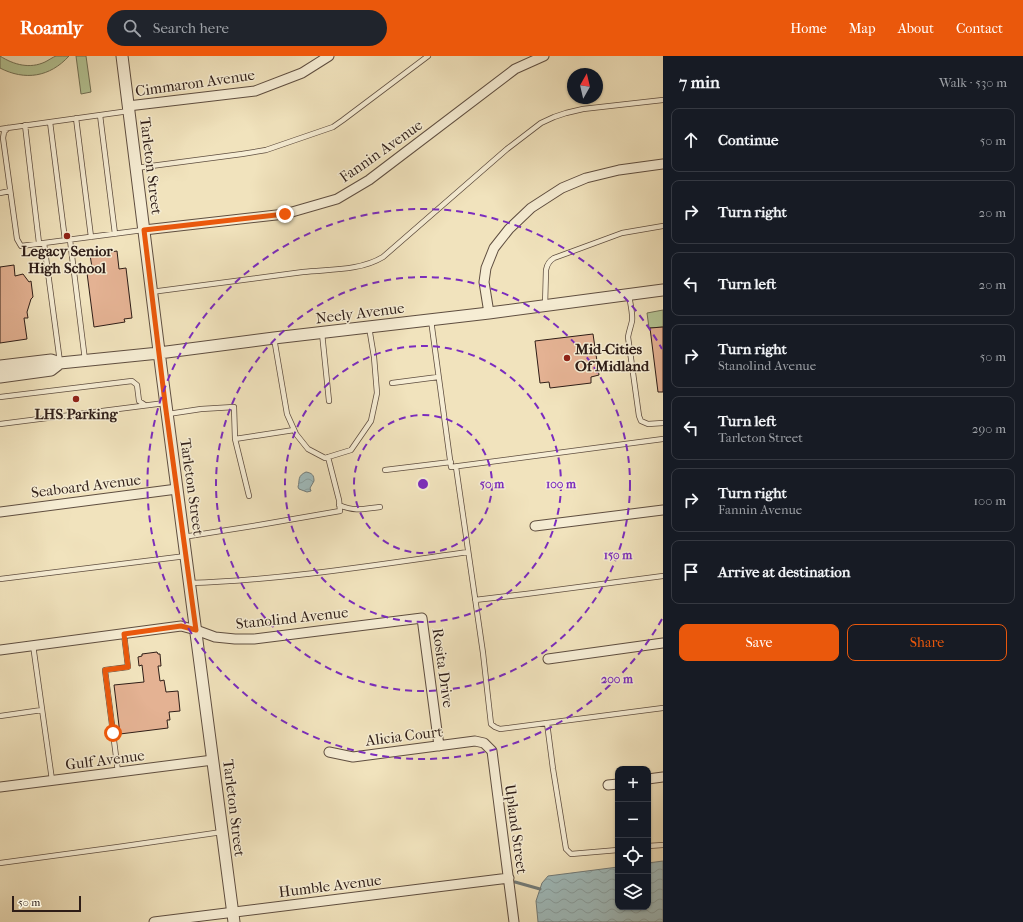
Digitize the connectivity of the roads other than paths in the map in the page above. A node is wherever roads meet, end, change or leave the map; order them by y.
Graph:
1 (122, 56) edge
2 (330, 56) edge
3 (428, 56) edge
4 (544, 56) edge
5 (663, 100) edge
6 (128, 109) junction
7 (100, 115) junction
8 (76, 118) junction
9 (50, 122) junction
10 (25, 126) junction
11 (8, 128) junction
12 (0, 129) edge
13 (663, 164) edge
14 (136, 168) junction
15 (10, 191) junction
16 (0, 192) edge
17 (663, 226) edge
18 (144, 230) junction
19 (115, 234) junction
20 (91, 237) junction
21 (68, 240) junction
22 (42, 243) junction
23 (663, 290) edge
24 (151, 292) junction
25 (629, 295) junction
26 (545, 306) junction
27 (489, 313) junction
28 (431, 320) junction
29 (369, 327) junction
30 (322, 333) junction
31 (274, 338) junction
32 (159, 353) junction
33 (85, 360) junction
34 (60, 363) junction
35 (0, 366) edge
36 (0, 377) edge
37 (438, 377) junction
38 (392, 383) dead end
39 (0, 397) edge
40 (330, 401) dead end
41 (145, 405) junction
42 (166, 408) junction
43 (663, 423) edge
44 (0, 424) edge
45 (294, 430) junction
46 (235, 439) junction
47 (663, 440) edge
48 (328, 456) junction
49 (450, 462) junction
50 (456, 467) junction
51 (385, 470) dead end
52 (176, 489) junction
53 (249, 496) dead end
54 (339, 505) junction
55 (380, 507) dead end
56 (663, 510) edge
57 (0, 512) edge
58 (535, 526) dead end
59 (183, 537) junction
60 (468, 552) junction
61 (186, 556) junction
62 (663, 576) edge
63 (0, 580) edge
64 (189, 583) junction
65 (475, 600) junction
66 (422, 618) joint
67 (196, 630) junction
68 (124, 634) junction
69 (663, 643) edge
70 (33, 645) junction
71 (0, 650) edge
72 (548, 659) dead end
73 (663, 708) edge
74 (42, 710) junction
75 (0, 716) edge
76 (547, 723) junction
77 (484, 743) joint
78 (439, 746) junction
79 (329, 752) dead end
80 (213, 760) junction
81 (118, 772) junction
82 (663, 777) edge
83 (651, 779) edge
84 (52, 780) junction
85 (615, 784) edge
86 (608, 785) dead end
87 (0, 787) edge
88 (222, 832) junction
89 (663, 845) edge
90 (651, 846) edge
91 (615, 850) edge
92 (0, 863) edge
93 (509, 878) junction
94 (233, 917) edge
95 (154, 922) edge
96 (514, 922) edge

1 - 6 street, Tarleton Street
2 - 6 street, Cimmaron Avenue
3 - 14 lane
4 - 18 street, Fannin Avenue
5 - 24 lane
6 - 7 lane
6 - 14 street, Tarleton Street
7 - 8 lane
7 - 19 lane
8 - 9 lane
8 - 20 lane
9 - 10 lane
9 - 21 lane
10 - 11 lane
10 - 22 lane
11 - 12 lane
11 - 15 lane
13 - 27 street
14 - 18 street, Tarleton Street
15 - 16 lane
15 - 22 lane
17 - 26 lane
18 - 19 lane
18 - 24 street, Tarleton Street
19 - 20 lane
20 - 21 lane
21 - 22 lane
21 - 33 lane
22 - 34 lane
23 - 25 street, Neely Avenue
24 - 32 street, Tarleton Street
25 - 26 street, Neely Avenue
25 - 43 lane
26 - 27 street, Neely Avenue
27 - 28 street, Neely Avenue
28 - 29 street, Neely Avenue
28 - 37 lane
29 - 30 street, Neely Avenue
29 - 48 lane
30 - 31 street, Neely Avenue
30 - 40 lane
31 - 32 street, Neely Avenue
31 - 45 lane
32 - 33 street, Neely Avenue
32 - 42 street, Tarleton Street
33 - 34 street, Neely Avenue
34 - 35 street, Neely Avenue
34 - 36 street, Neely Avenue
37 - 38 lane
37 - 49 lane
39 - 41 lane
41 - 42 lane
41 - 44 lane
42 - 46 lane
42 - 52 street, Tarleton Street
45 - 46 lane
45 - 48 lane
46 - 53 lane
47 - 50 lane
48 - 54 lane
49 - 50 lane
49 - 51 lane
50 - 60 lane
52 - 57 street, Seaboard Avenue
52 - 59 street, Tarleton Street
54 - 55 lane
54 - 59 lane
56 - 58 street
59 - 61 street, Tarleton Street
60 - 64 lane
60 - 65 lane
61 - 63 lane
61 - 64 street, Tarleton Street
62 - 65 lane
64 - 67 street, Tarleton Street
65 - 76 lane
66 - 67 street, Stanolind Avenue
66 - 78 street, Rosita Drive
67 - 68 street, Stanolind Avenue
67 - 80 street, Tarleton Street
68 - 70 street, Stanolind Avenue
68 - 81 lane
69 - 72 street
70 - 71 street, Stanolind Avenue
70 - 74 lane
73 - 76 lane
74 - 75 lane
74 - 84 lane
76 - 91 lane
77 - 78 street, Alicia Court
77 - 93 street, Upland Street
78 - 79 street, Alicia Court
80 - 81 street, Gulf Avenue
80 - 88 street, Tarleton Street
81 - 84 street, Gulf Avenue
82 - 83 street
84 - 87 street, Gulf Avenue
85 - 86 street
88 - 92 lane
88 - 94 street, Tarleton Street
89 - 90 lane
93 - 94 street, Humble Avenue
93 - 96 street, Upland Street
94 - 95 street, Humble Avenue

